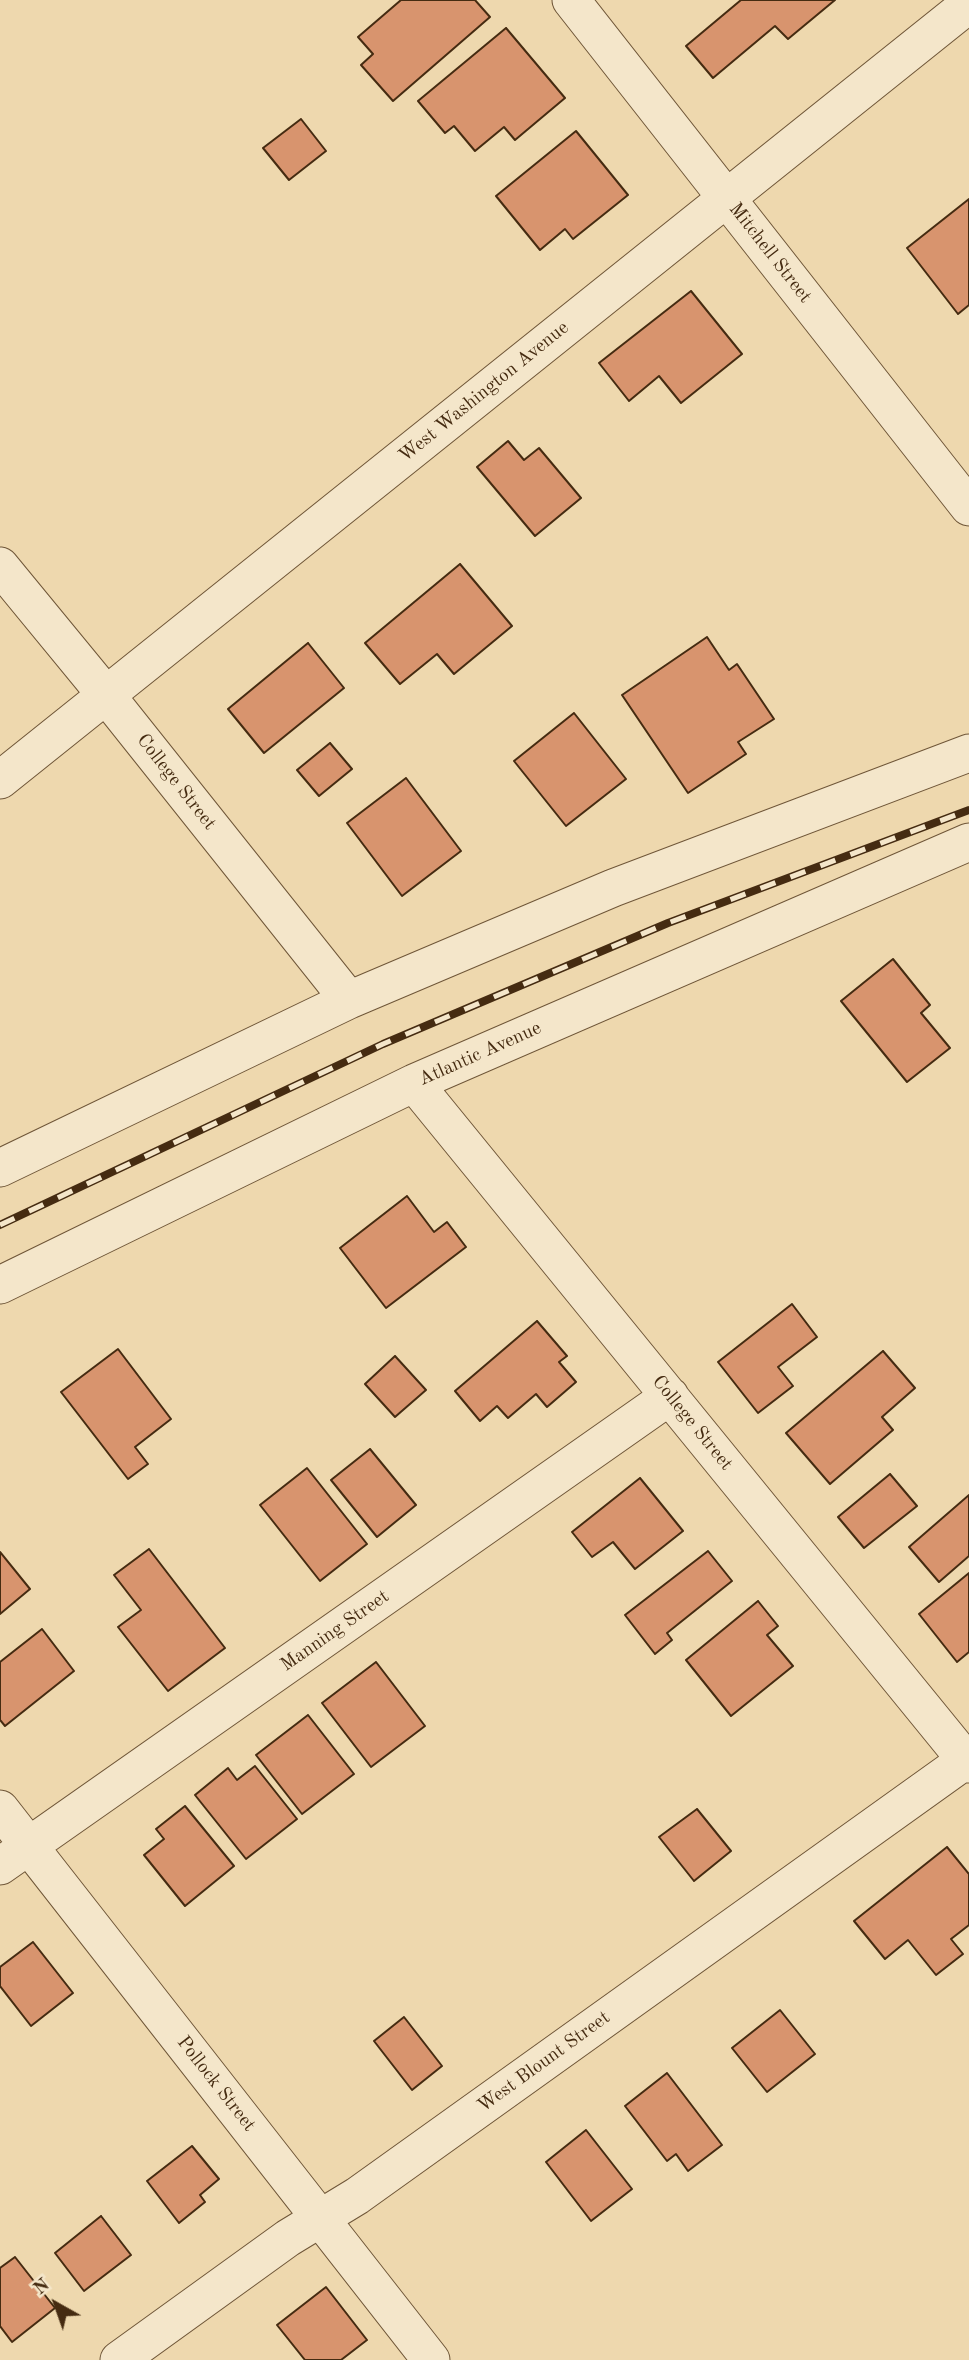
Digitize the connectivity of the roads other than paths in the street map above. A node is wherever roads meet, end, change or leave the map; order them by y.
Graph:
1 (571, 0) edge
2 (969, 4) edge
3 (727, 198) junction
4 (969, 507) edge
5 (0, 566) edge
6 (106, 695) junction
7 (969, 753) edge
8 (0, 780) edge
9 (969, 842) edge
10 (349, 1000) junction
11 (414, 1083) junction
12 (0, 1168) edge
13 (0, 1285) edge
14 (670, 1396) junction
15 (967, 1762) edge
16 (0, 1809) edge
17 (14, 1856) edge
18 (322, 2218) junction
19 (119, 2360) edge
20 (431, 2360) edge

1 - 3 street, Mitchell Street
2 - 3 street, West Washington Avenue
3 - 4 street, Mitchell Street
3 - 6 street, West Washington Avenue
5 - 6 street, College Street
6 - 8 street, West Washington Avenue
6 - 10 street, College Street
7 - 10 street
9 - 11 street, Atlantic Avenue
10 - 12 street
11 - 13 street, Atlantic Avenue
11 - 14 street, College Street
14 - 15 street, College Street
14 - 17 street, Manning Street
15 - 18 street, West Blount Street
16 - 17 street, Pollock Street
17 - 18 street, Pollock Street
18 - 19 street, West Blount Street
18 - 20 street, Pollock Street

